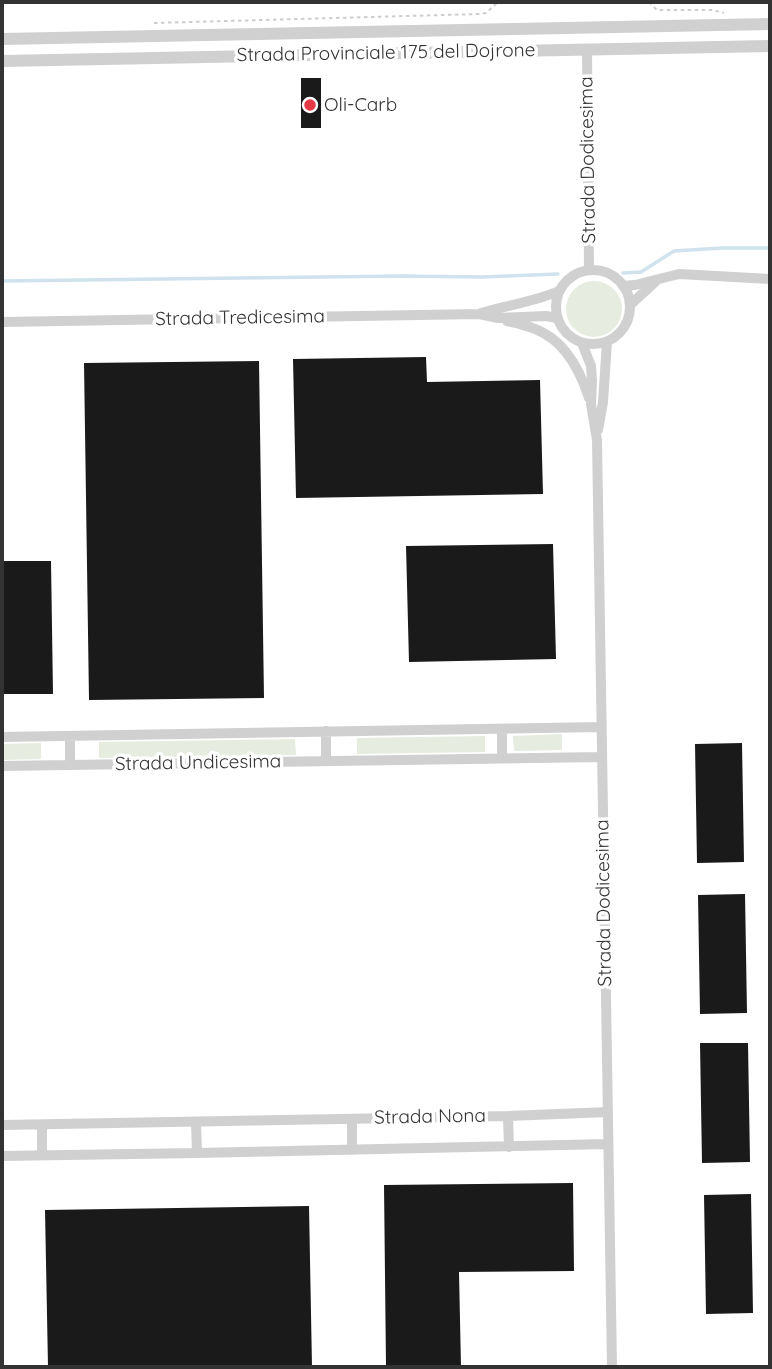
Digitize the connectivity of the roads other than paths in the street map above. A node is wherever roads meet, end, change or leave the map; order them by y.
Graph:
1 (770, 24) edge
2 (2, 39) edge
3 (770, 46) edge
4 (587, 49) junction
5 (2, 61) edge
6 (589, 270) junction
7 (770, 279) edge
8 (657, 281) junction
9 (623, 286) junction
10 (559, 291) junction
11 (630, 305) junction
12 (479, 314) junction
13 (498, 318) junction
14 (557, 318) junction
15 (2, 322) edge
16 (607, 342) junction
17 (582, 343) junction
18 (591, 404) junction
19 (597, 440) junction
20 (601, 727) junction
21 (502, 729) junction
22 (326, 731) junction
23 (70, 736) junction
24 (2, 737) edge
25 (602, 757) junction
26 (502, 758) junction
27 (326, 760) junction
28 (70, 765) junction
29 (2, 766) edge
30 (608, 1112) junction
31 (508, 1116) junction
32 (352, 1119) junction
33 (196, 1122) junction
34 (2, 1125) edge
35 (42, 1125) junction
36 (608, 1144) junction
37 (509, 1147) junction
38 (352, 1150) junction
39 (197, 1153) junction
40 (42, 1154) junction
41 (2, 1156) edge
42 (612, 1367) edge

1 - 2 street, Strada Provinciale 175 del Dojrone
3 - 4 street, Strada Provinciale 175 del Dojrone
4 - 5 street, Strada Provinciale 175 del Dojrone
4 - 6 street, Strada Dodicesima
6 - 9 street, Strada Dodicesima
6 - 10 street, Strada Dodicesima
7 - 8 street
8 - 9 street
8 - 11 street
9 - 11 street
10 - 12 street, Strada Dodicesima
10 - 14 street
11 - 16 street
12 - 13 street
12 - 15 street, Strada Tredicesima
13 - 14 street
13 - 18 street
14 - 17 street
16 - 17 street
16 - 19 street
17 - 18 street
18 - 19 street
19 - 20 street, Strada Dodicesima
20 - 21 street, Strada Undicesima
20 - 25 street, Strada Dodicesima
21 - 22 street, Strada Undicesima
21 - 26 street
22 - 23 street, Strada Undicesima
22 - 27 street
23 - 24 street, Strada Undicesima
23 - 28 street
25 - 26 street, Strada Undicesima
25 - 30 street, Strada Dodicesima
26 - 27 street, Strada Undicesima
27 - 28 street, Strada Undicesima
28 - 29 street, Strada Undicesima
30 - 31 street, Strada Nona
30 - 36 street, Strada Dodicesima
31 - 32 street, Strada Nona
31 - 37 street, Strada Nona
32 - 33 street, Strada Nona
32 - 38 street, Strada Nona
33 - 35 street, Strada Nona
33 - 39 street
34 - 35 street, Strada Nona
35 - 40 street
36 - 37 street, Strada Nona
36 - 42 street, Strada Dodicesima
37 - 38 street, Strada Nona
38 - 39 street, Strada Nona
39 - 40 street, Strada Nona
40 - 41 street, Strada Nona

